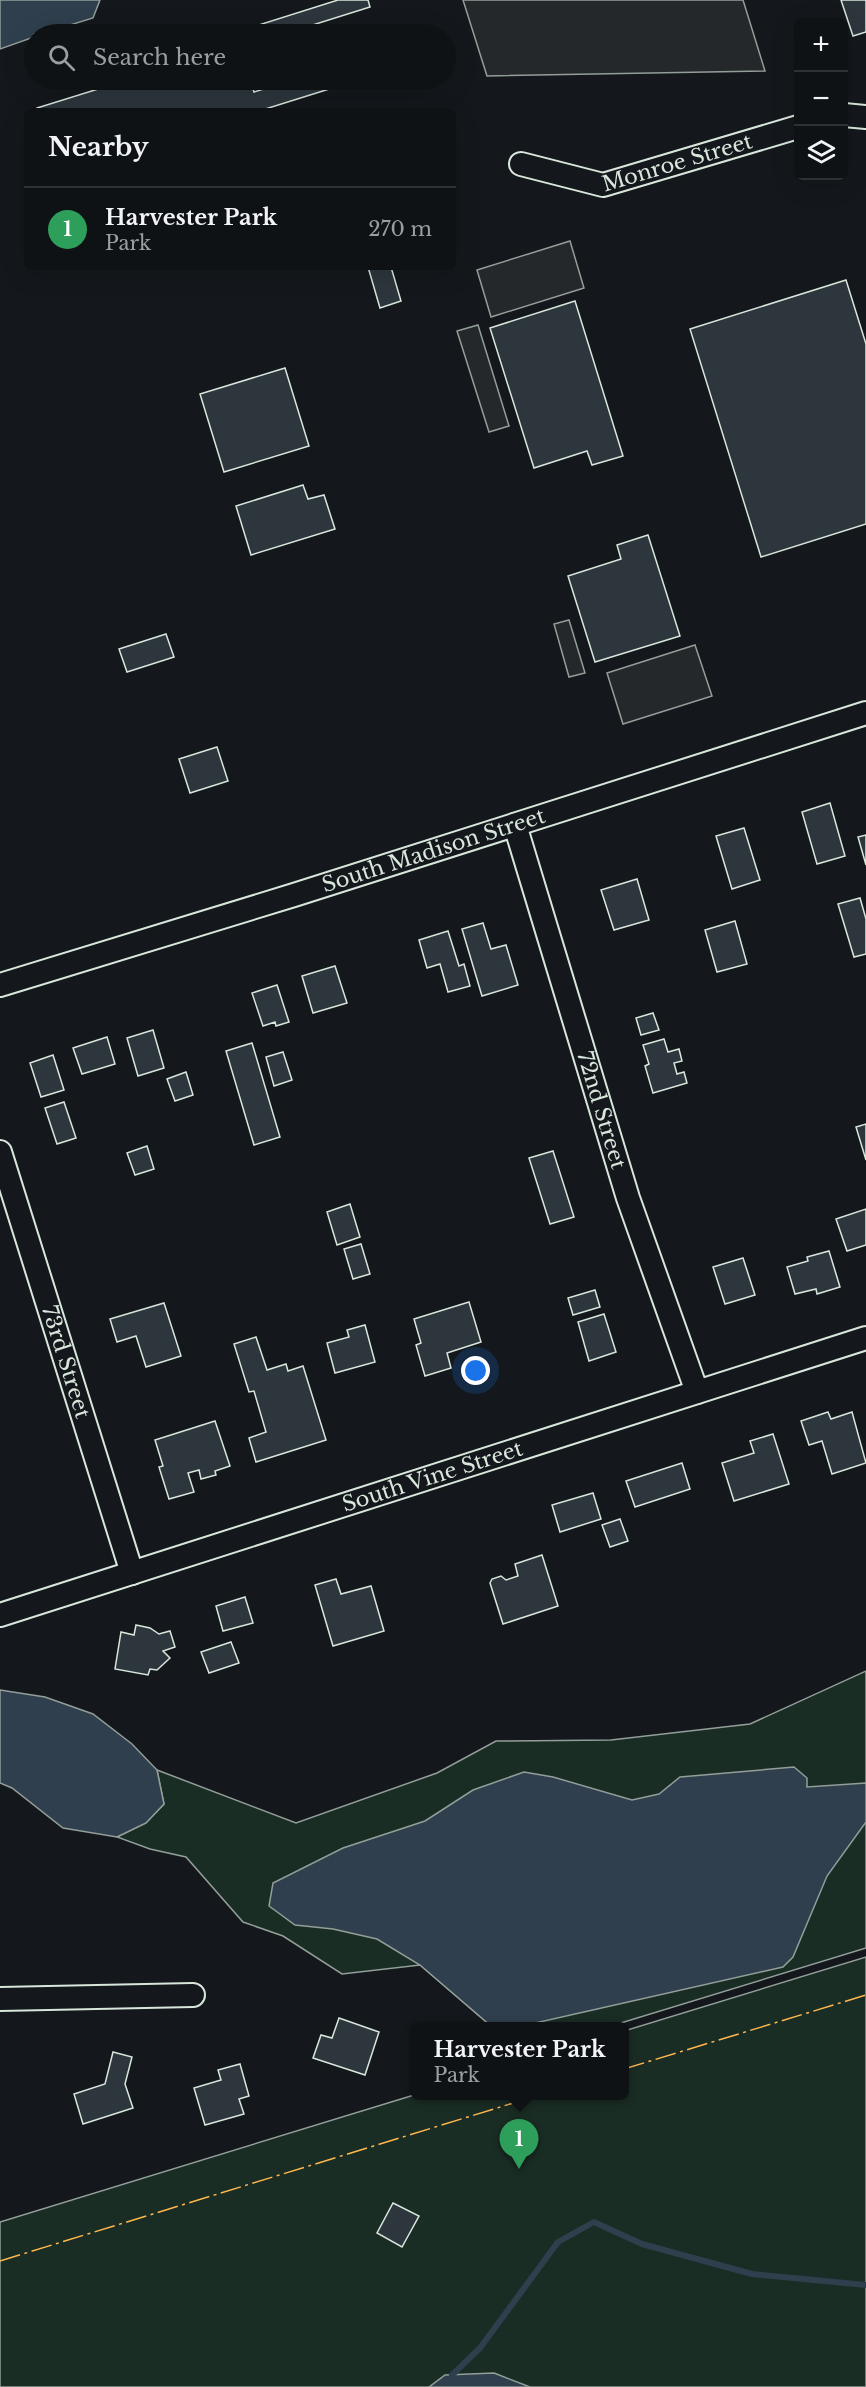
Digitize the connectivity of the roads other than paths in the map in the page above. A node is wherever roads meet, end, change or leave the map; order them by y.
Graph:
1 (848, 115) edge
2 (866, 117) edge
3 (794, 128) edge
4 (521, 164) dead end
5 (866, 713) edge
6 (515, 825) junction
7 (0, 985) edge
8 (0, 1152) edge
9 (866, 1338) edge
10 (697, 1392) junction
11 (132, 1573) junction
12 (0, 1615) edge
13 (193, 1995) dead end
14 (0, 1999) edge

1 - 2 street
3 - 4 street, Monroe Street
5 - 6 street, South Madison Street
6 - 7 street, South Madison Street
6 - 10 street, 72nd Street
8 - 11 street, 73rd Street
9 - 10 street, South Vine Street
10 - 11 street, South Vine Street
11 - 12 street, South Vine Street
13 - 14 street

